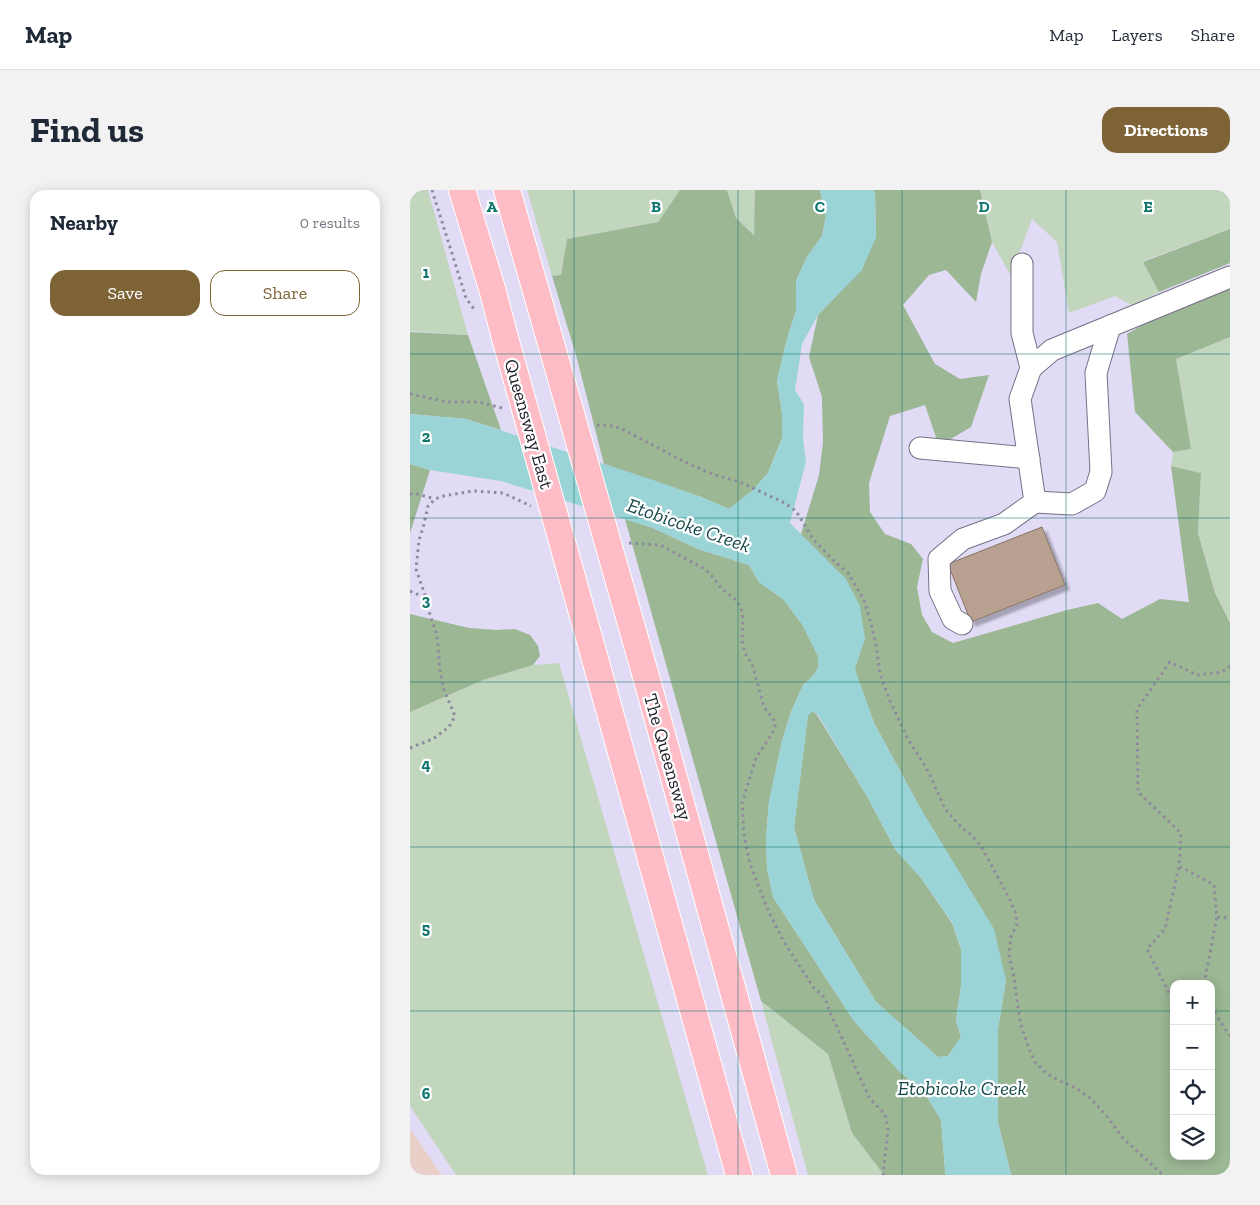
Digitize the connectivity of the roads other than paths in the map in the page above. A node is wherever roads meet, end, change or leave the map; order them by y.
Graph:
1 (462, 190) edge
2 (508, 190) edge
3 (1022, 264) dead end
4 (1230, 278) edge
5 (1110, 326) junction
6 (1031, 368) junction
7 (920, 448) dead end
8 (1028, 458) junction
9 (1035, 502) junction
10 (962, 624) dead end
11 (739, 1175) edge
12 (784, 1175) edge

1 - 11 main road, Queensway East, bridge
2 - 12 main road, The Queensway, bridge
3 - 6 lane
4 - 5 lane
5 - 6 lane
5 - 9 lane
6 - 8 lane
7 - 8 lane
8 - 9 lane
9 - 10 lane

